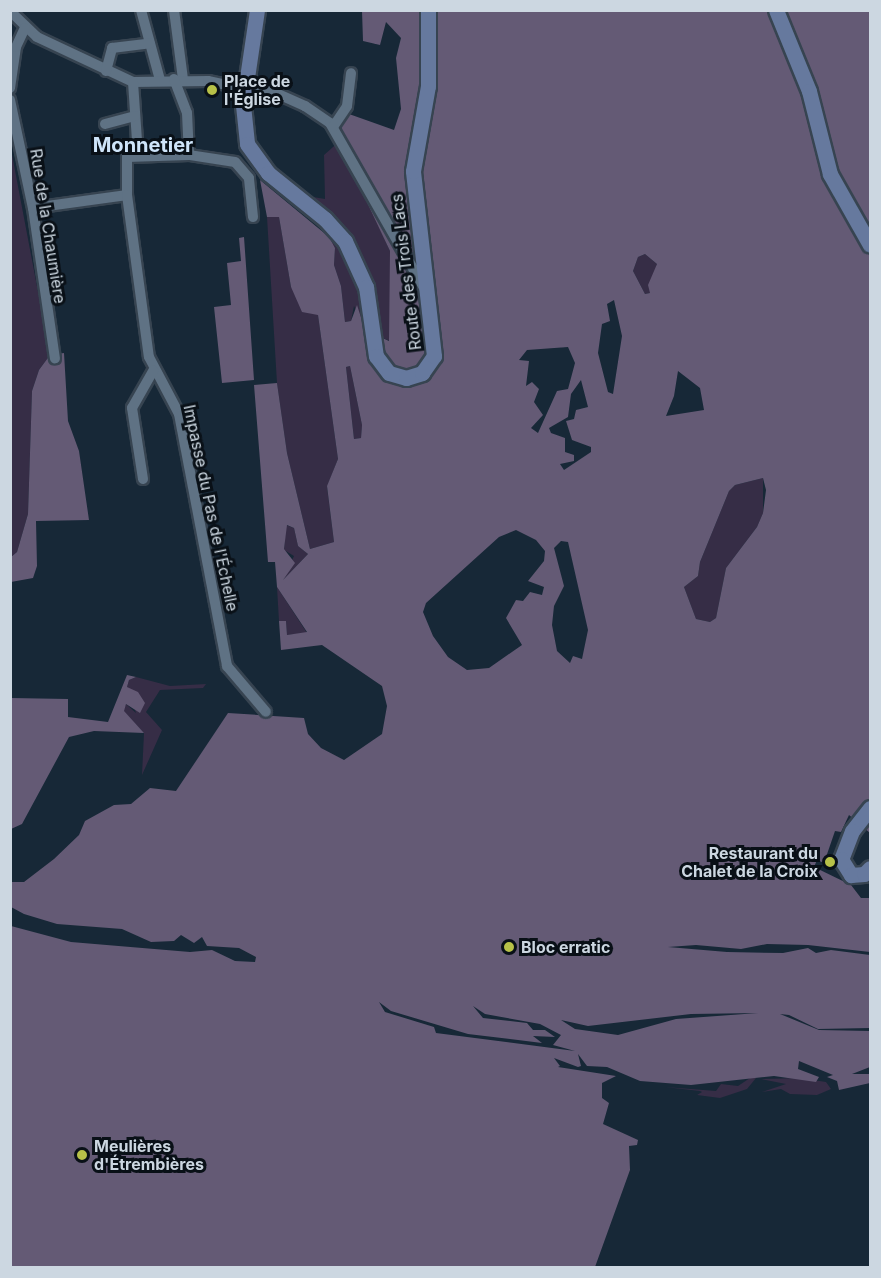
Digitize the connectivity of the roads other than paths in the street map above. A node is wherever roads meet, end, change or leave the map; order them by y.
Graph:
1 (141, 10) edge
2 (174, 10) edge
3 (257, 10) edge
4 (428, 10) edge
5 (776, 10) edge
6 (10, 11) edge
7 (25, 28) junction
8 (150, 43) junction
9 (106, 71) junction
10 (351, 73) dead end
11 (178, 79) junction
12 (160, 80) junction
13 (133, 82) junction
14 (247, 85) junction
15 (10, 88) edge
16 (10, 100) edge
17 (135, 116) junction
18 (105, 124) dead end
19 (333, 127) junction
20 (138, 155) junction
21 (189, 155) junction
22 (128, 195) junction
23 (33, 208) junction
24 (253, 217) dead end
25 (870, 245) edge
26 (426, 291) junction
27 (55, 358) dead end
28 (153, 371) junction
29 (143, 479) dead end
30 (266, 712) dead end
31 (870, 808) edge
32 (870, 868) edge

1 - 8 street
2 - 11 street
3 - 14 street
4 - 26 street, Route des Trois Lacs
5 - 25 street
6 - 7 street
7 - 9 street
7 - 15 street
8 - 9 street
8 - 12 street
9 - 13 street
10 - 19 street
11 - 12 street
11 - 14 street
11 - 21 street
12 - 13 street
13 - 17 street
14 - 19 street
14 - 26 street, Route des Trois Lacs
16 - 23 street, Rue de la Chaumière
17 - 18 street
17 - 20 street
19 - 26 street
20 - 21 street
20 - 22 street, Impasse du Pas de l'Échelle
21 - 24 street
22 - 23 street
22 - 28 street, Impasse du Pas de l'Échelle
23 - 27 street, Rue de la Chaumière
28 - 29 street
28 - 30 street, Impasse du Pas de l'Échelle
31 - 32 street

